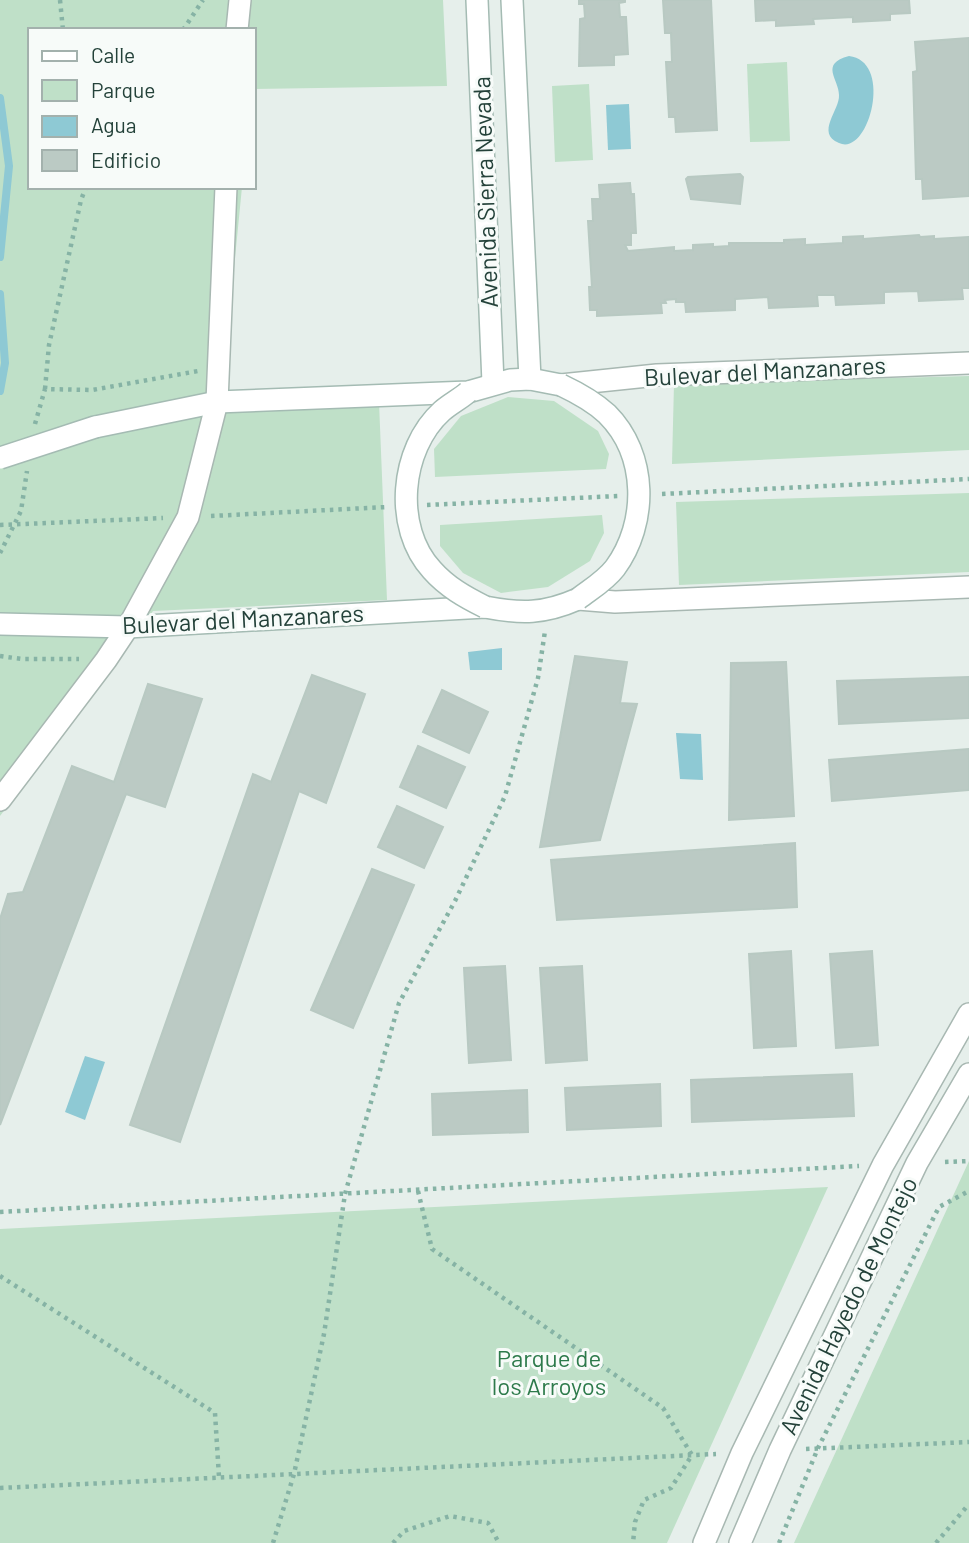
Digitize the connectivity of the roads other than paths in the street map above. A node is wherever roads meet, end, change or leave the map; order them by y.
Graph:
1 (240, 0) edge
2 (477, 0) edge
3 (512, 0) edge
4 (237, 28) edge
5 (226, 189) edge
6 (969, 363) edge
7 (530, 379) junction
8 (493, 383) junction
9 (561, 385) junction
10 (468, 392) junction
11 (217, 402) junction
12 (0, 458) edge
13 (969, 587) edge
14 (578, 599) junction
15 (485, 607) junction
16 (3, 624) edge
17 (128, 627) junction
18 (0, 800) edge
19 (969, 1014) edge
20 (969, 1074) edge
21 (916, 1105) junction
22 (942, 1120) junction
23 (704, 1543) edge
24 (740, 1543) edge

1 - 4 street
2 - 8 street, Avenida Sierra Nevada
3 - 7 street, Avenida Sierra Nevada
5 - 11 street
6 - 9 street, Bulevar del Manzanares
7 - 8 street
7 - 9 street
8 - 10 street
9 - 14 street, bridge
10 - 11 street
10 - 15 street, bridge
11 - 12 street, bridge
11 - 17 street
13 - 14 street
14 - 15 street
15 - 17 street, Bulevar del Manzanares
16 - 17 street, Bulevar del Manzanares
17 - 18 street
19 - 21 street
20 - 22 street, Avenida Hayedo de Montejo
21 - 22 street
21 - 23 street
22 - 24 street, Avenida Hayedo de Montejo

